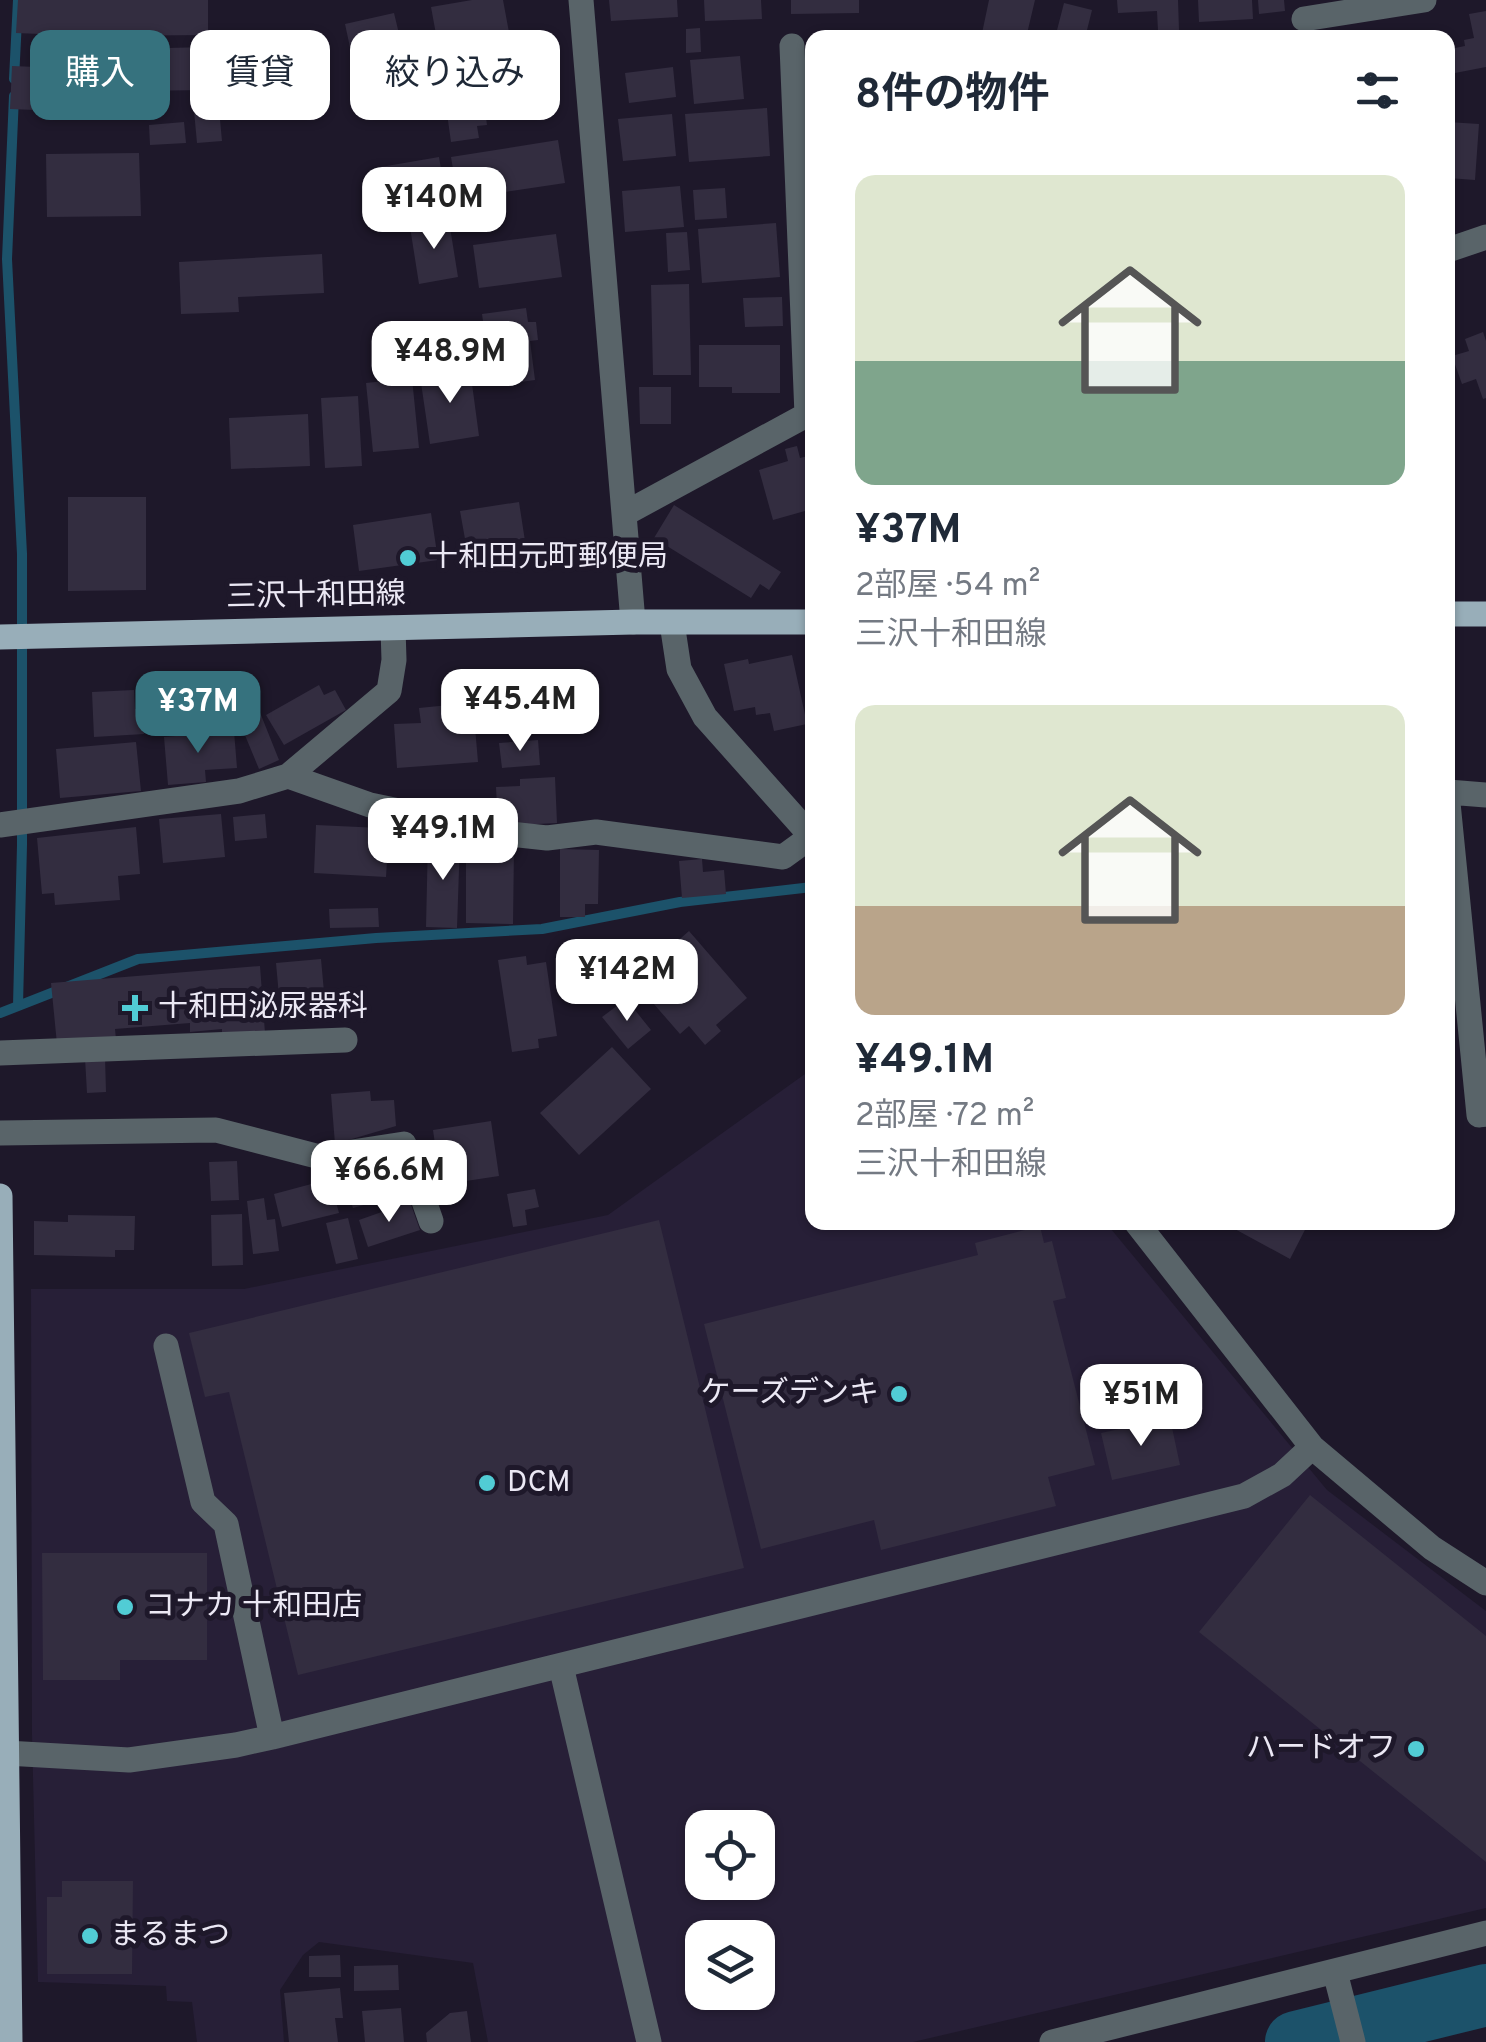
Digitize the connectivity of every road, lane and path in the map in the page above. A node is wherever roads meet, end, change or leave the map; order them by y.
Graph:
1 (581, 0) edge
2 (1424, 0) edge
3 (1304, 19) edge
4 (792, 46) dead end
5 (1486, 237) edge
6 (1455, 248) edge
7 (805, 312) edge
8 (805, 417) edge
9 (626, 513) junction
10 (1455, 614) edge
11 (1486, 614) edge
12 (633, 622) junction
13 (805, 622) edge
14 (672, 623) junction
15 (393, 628) junction
16 (0, 637) edge
17 (288, 776) junction
18 (1455, 793) edge
19 (1486, 795) edge
20 (0, 825) edge
21 (805, 828) edge
22 (805, 841) edge
23 (1455, 873) edge
24 (345, 1040) dead end
25 (0, 1052) edge
26 (1486, 1114) edge
27 (0, 1132) edge
28 (0, 1196) edge
29 (431, 1221) dead end
30 (1142, 1230) edge
31 (166, 1346) dead end
32 (1312, 1447) junction
33 (1486, 1583) edge
34 (561, 1666) junction
35 (272, 1736) junction
36 (6, 1753) junction
37 (3, 1840) edge
38 (1486, 1933) edge
39 (1338, 1982) junction
40 (10, 2042) edge
41 (649, 2042) edge
42 (1052, 2042) edge
43 (1353, 2042) edge

1 - 9 street
2 - 3 street
4 - 7 street
5 - 6 street
8 - 9 street
9 - 12 street
10 - 11 main road
12 - 14 main road, 三沢十和田線
12 - 15 main road, 三沢十和田線
13 - 14 main road, 三沢十和田線
14 - 21 street
15 - 16 main road, 三沢十和田線
15 - 17 street
17 - 20 street
17 - 22 street
18 - 19 street
23 - 26 street
24 - 25 street
27 - 29 street
28 - 36 main road
30 - 32 street
31 - 35 street
32 - 33 street
32 - 34 street
34 - 35 street
34 - 41 street
35 - 36 street
36 - 37 main road
37 - 40 main road
38 - 39 street
39 - 42 street
39 - 43 street

